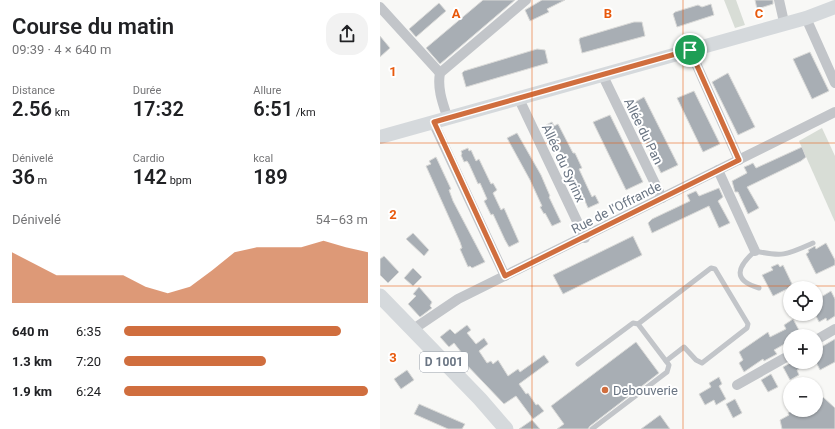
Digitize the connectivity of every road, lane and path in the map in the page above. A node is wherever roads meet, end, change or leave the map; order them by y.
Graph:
1 (526, 0) edge
2 (779, 0) edge
3 (835, 6) edge
4 (380, 7) edge
5 (806, 18) junction
6 (784, 22) junction
7 (690, 50) junction
8 (440, 73) junction
9 (603, 76) junction
10 (835, 83) edge
11 (519, 99) junction
12 (835, 112) edge
13 (448, 119) junction
14 (434, 122) junction
15 (380, 136) edge
16 (739, 160) junction
17 (718, 170) junction
18 (662, 198) junction
19 (585, 238) junction
20 (813, 244) dead end
21 (755, 251) junction
22 (505, 276) junction
23 (759, 288) dead end
24 (380, 296) edge
25 (380, 311) edge
26 (638, 324) junction
27 (835, 329) edge
28 (412, 330) junction
29 (823, 336) edge
30 (783, 358) edge
31 (666, 361) junction
32 (578, 364) dead end
33 (736, 385) dead end
34 (497, 429) edge
35 (506, 429) edge
36 (592, 429) edge

1 - 8 street
2 - 6 street
3 - 5 street
4 - 8 street
5 - 6 street
5 - 10 street
6 - 7 street
7 - 9 street
7 - 16 street
8 - 13 street
9 - 11 street
9 - 18 street, Allée du Pan
11 - 13 street
11 - 19 street, Allée du Syrinx
12 - 16 street, Rue de l'Offrande
13 - 14 street
14 - 15 street
14 - 22 street
16 - 17 street, Rue de l'Offrande
17 - 18 street, Rue de l'Offrande
17 - 21 street
18 - 19 street, Rue de l'Offrande
19 - 22 street, Rue de l'Offrande
20 - 21 lane
21 - 23 lane
22 - 28 street, Rue de l'Offrande
24 - 28 main road, D 1001
25 - 34 main road, D 1001
26 - 31 lane
26 - 31 lane
26 - 32 lane
27 - 29 street
28 - 35 main road, D 1001
30 - 33 street
31 - 36 lane

